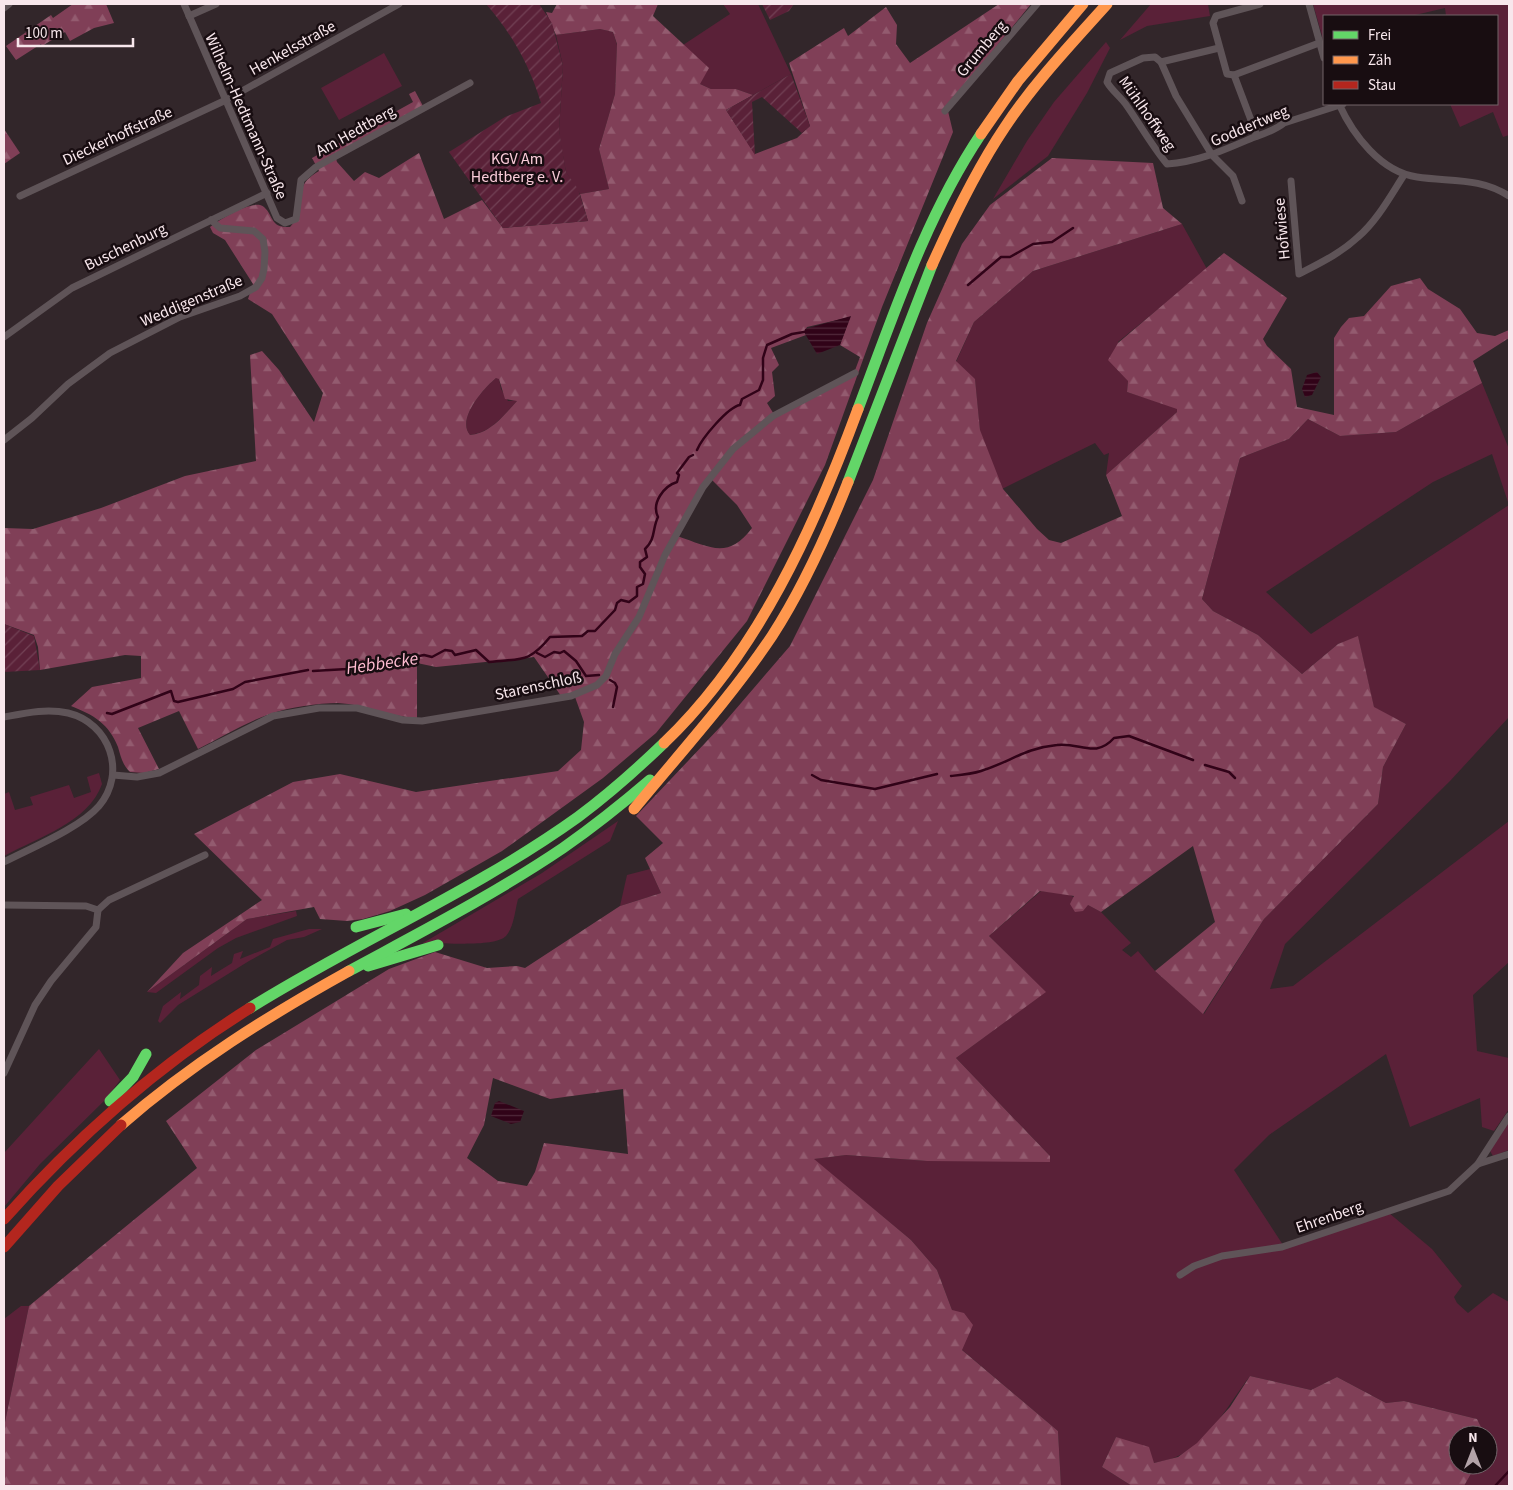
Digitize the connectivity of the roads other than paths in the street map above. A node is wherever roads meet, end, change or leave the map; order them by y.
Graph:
1 (9, 4) edge
2 (184, 4) edge
3 (216, 4) edge
4 (399, 4) edge
5 (1037, 4) edge
6 (1083, 4) edge
7 (1107, 4) edge
8 (1260, 4) edge
9 (1309, 4) edge
10 (4, 8) edge
11 (189, 16) junction
12 (1320, 43) junction
13 (1219, 48) junction
14 (1323, 54) edge
15 (1161, 62) junction
16 (1234, 75) junction
17 (470, 83) dead end
18 (226, 100) junction
19 (1337, 105) edge
20 (1340, 105) edge
21 (945, 111) dead end
22 (1257, 136) junction
23 (1212, 155) junction
24 (1167, 164) joint
25 (1404, 175) junction
26 (1290, 181) dead end
27 (267, 194) junction
28 (20, 196) dead end
29 (1509, 196) edge
30 (1242, 201) dead end
31 (211, 220) junction
32 (285, 223) joint
33 (4, 337) edge
34 (855, 373) dead end
35 (4, 440) edge
36 (4, 716) edge
37 (673, 760) junction
38 (113, 775) junction
39 (634, 809) dead end
40 (205, 856) dead end
41 (4, 862) edge
42 (4, 905) edge
43 (98, 910) junction
44 (423, 910) junction
45 (356, 927) dead end
46 (438, 945) dead end
47 (344, 973) junction
48 (146, 1054) dead end
49 (4, 1073) edge
50 (1509, 1116) edge
51 (88, 1128) junction
52 (1509, 1154) edge
53 (1478, 1164) junction
54 (4, 1219) edge
55 (4, 1247) edge
56 (1180, 1275) dead end

1 - 10 street
2 - 11 street, Wilhelm-Hedtmann-Straße
3 - 11 street
4 - 18 street, Henkelsstraße
5 - 21 street, Grumberg
6 - 44 highway
7 - 37 highway
8 - 13 street
9 - 12 street
11 - 18 street, Wilhelm-Hedtmann-Straße
12 - 14 street
12 - 16 street
13 - 15 street, Mühlhoffweg
13 - 16 street
15 - 23 street
15 - 24 street, Mühlhoffweg
16 - 22 street
17 - 32 street, Am Hedtberg
18 - 27 street, Wilhelm-Hedtmann-Straße
18 - 28 street, Dieckerhoffstraße
19 - 22 street, Goddertweg
20 - 25 street
22 - 23 street, Goddertweg
23 - 24 street, Goddertweg
23 - 30 street
25 - 26 street, Hofwiese
25 - 29 street
27 - 31 street, Buschenburg
27 - 32 street, Wilhelm-Hedtmann-Straße
31 - 33 street, Buschenburg
31 - 35 street, Weddigenstraße
34 - 38 street, Starenschloß
36 - 38 street
37 - 39 highway
37 - 47 highway
38 - 41 street
40 - 43 street
42 - 43 street
43 - 49 street
44 - 45 highway
44 - 51 highway
46 - 47 highway
47 - 55 highway
48 - 51 highway
50 - 53 street, Ehrenberg
51 - 54 highway
52 - 53 street, Ehrenberg
53 - 56 street, Ehrenberg

